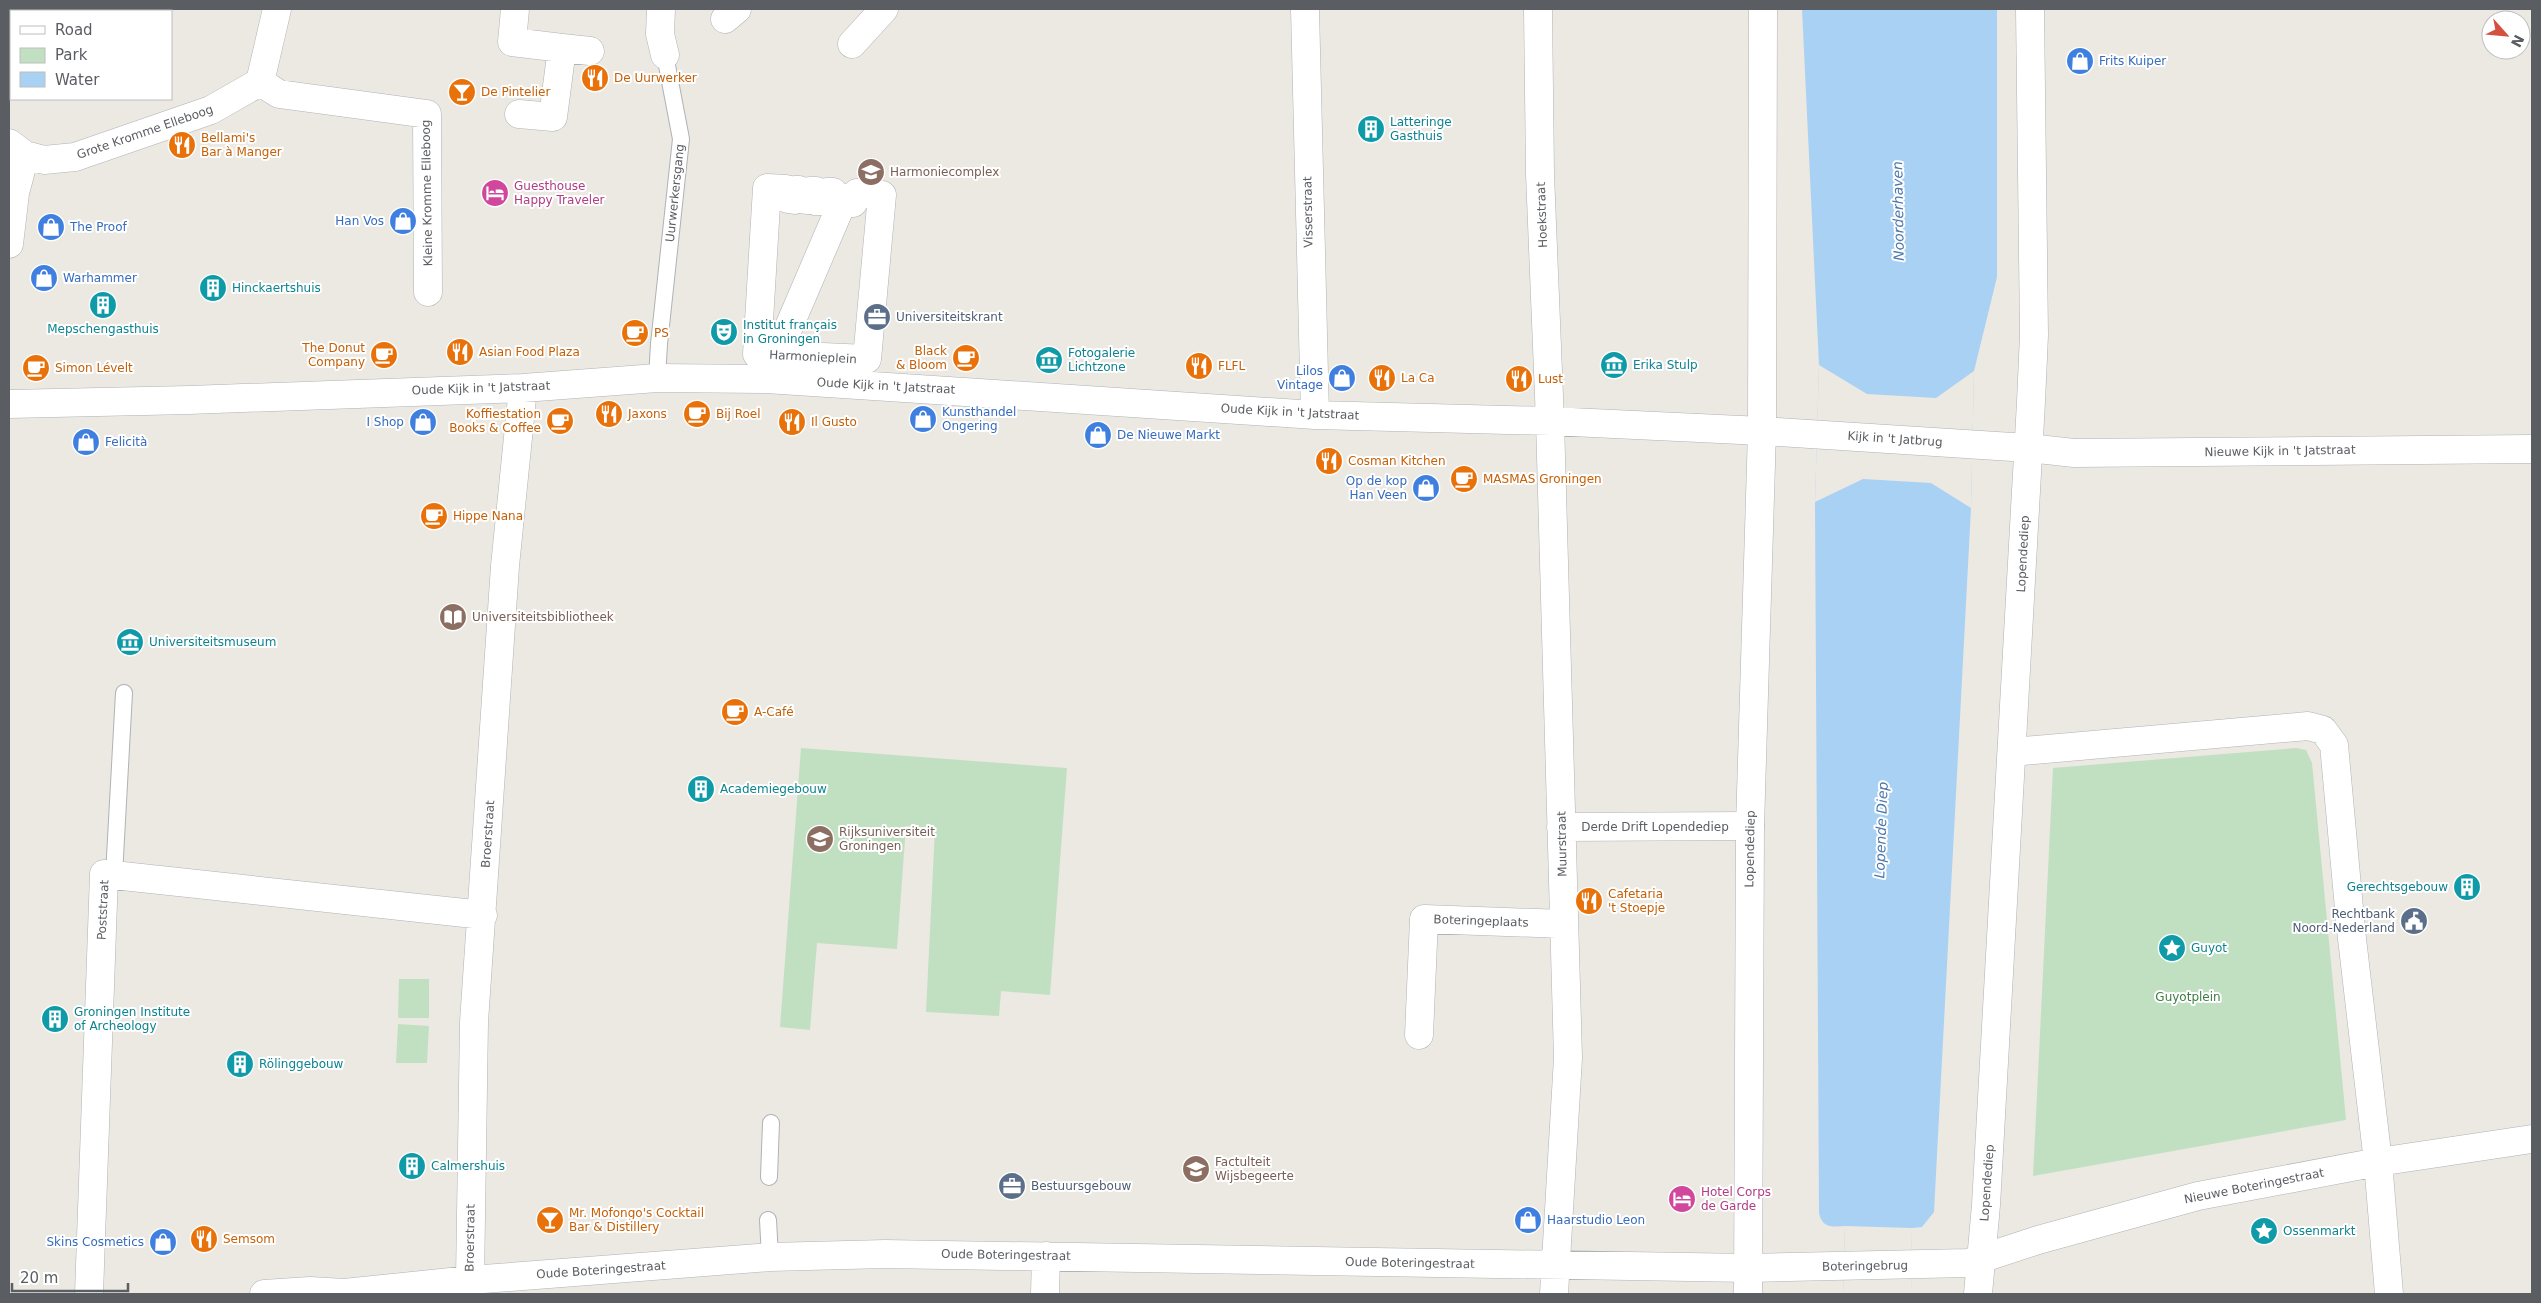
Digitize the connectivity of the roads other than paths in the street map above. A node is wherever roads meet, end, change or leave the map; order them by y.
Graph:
1 (277, 9) edge
2 (515, 9) edge
3 (661, 9) edge
4 (1305, 9) edge
5 (1538, 9) edge
6 (1763, 9) edge
7 (2030, 9) edge
8 (879, 10) edge
9 (852, 44) dead end
10 (562, 48) junction
11 (590, 51) dead end
12 (665, 55) joint
13 (260, 82) junction
14 (519, 114) dead end
15 (17, 149) edge
16 (842, 203) junction
17 (9, 244) edge
18 (428, 292) dead end
19 (771, 367) junction
20 (657, 378) junction
21 (523, 388) junction
22 (9, 404) edge
23 (1315, 414) junction
24 (1550, 421) junction
25 (1762, 431) junction
26 (2028, 448) junction
27 (2532, 449) edge
28 (124, 693) dead end
29 (2012, 752) junction
30 (1750, 826) junction
31 (1561, 827) junction
32 (114, 875) junction
33 (482, 915) junction
34 (1564, 924) junction
35 (1419, 1036) dead end
36 (771, 1123) dead end
37 (2532, 1139) edge
38 (2378, 1162) junction
39 (769, 1177) dead end
40 (768, 1220) dead end
41 (1046, 1256) junction
42 (770, 1257) junction
43 (1981, 1259) junction
44 (1556, 1266) junction
45 (1749, 1268) junction
46 (470, 1280) junction
47 (89, 1294) edge
48 (264, 1294) edge
49 (344, 1294) edge
50 (1045, 1294) edge
51 (1554, 1294) edge
52 (1748, 1294) edge
53 (1978, 1294) edge
54 (2389, 1294) edge

1 - 13 street
2 - 10 street
3 - 12 street, Uurwerkersgang
4 - 23 street, Visserstraat
5 - 24 street, Hoekstraat
6 - 25 street
7 - 26 street
8 - 9 street
10 - 11 street
10 - 14 street
12 - 20 lane, Uurwerkersgang
13 - 15 street, Grote Kromme Elleboog
13 - 18 street, Kleine Kromme Elleboog
15 - 17 street, Grote Kromme Elleboog
16 - 19 street
16 - 19 street, Harmonieplein
16 - 19 street, Harmonieplein
19 - 20 street, Oude Kijk in 't Jatstraat
19 - 23 street, Oude Kijk in 't Jatstraat
20 - 21 street, Oude Kijk in 't Jatstraat
21 - 22 street, Oude Kijk in 't Jatstraat
21 - 33 street, Broerstraat
23 - 24 street, Oude Kijk in 't Jatstraat
24 - 25 street, Oude Kijk in 't Jatstraat
24 - 31 street, Muurstraat
25 - 26 street, Kijk in 't Jatbrug
25 - 30 street, Lopendediep
26 - 27 street, Nieuwe Kijk in 't Jatstraat
26 - 29 street, Lopendediep
28 - 32 lane
29 - 38 street
29 - 43 street, Lopendediep
30 - 31 street, Derde Drift Lopendediep
30 - 45 street, Lopendediep
31 - 34 street, Muurstraat
32 - 33 street, Poststraat
32 - 47 street, Poststraat
33 - 46 street, Broerstraat
34 - 35 street, Boteringeplaats
34 - 44 street, Muurstraat
36 - 39 lane
37 - 38 street, Nieuwe Boteringestraat
38 - 43 street, Nieuwe Boteringestraat
38 - 54 street
40 - 42 lane
41 - 42 street, Oude Boteringestraat
41 - 44 street, Oude Boteringestraat
41 - 50 street
42 - 46 street, Oude Boteringestraat
43 - 45 street, Boteringebrug
43 - 53 street, Lopendediep
44 - 45 street, Oude Boteringestraat
44 - 51 street, Muurstraat
45 - 52 street, Lopendediep
46 - 49 street, Oude Boteringestraat
48 - 49 street, Oude Boteringestraat

